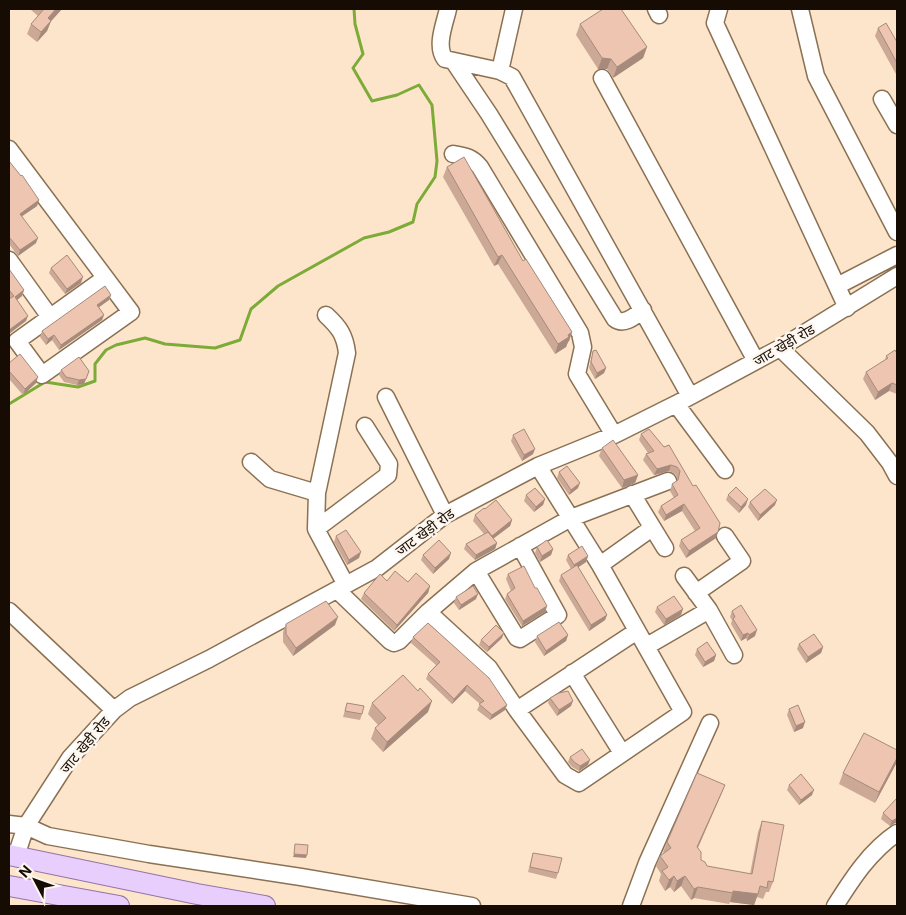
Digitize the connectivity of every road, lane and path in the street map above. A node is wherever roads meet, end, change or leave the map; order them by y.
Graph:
1 (448, 9) edge
2 (514, 9) edge
3 (719, 9) edge
4 (801, 9) edge
5 (454, 62) junction
6 (500, 71) junction
7 (602, 78) dead end
8 (882, 99) dead end
9 (897, 125) edge
10 (9, 149) edge
11 (453, 154) dead end
12 (897, 232) edge
13 (897, 255) edge
14 (11, 266) edge
15 (897, 276) edge
16 (105, 278) junction
17 (837, 286) junction
18 (847, 308) junction
19 (643, 310) junction
20 (326, 315) dead end
21 (50, 317) junction
22 (13, 344) edge
23 (780, 348) junction
24 (756, 361) junction
25 (690, 396) junction
26 (386, 397) dead end
27 (676, 404) junction
28 (364, 426) dead end
29 (614, 434) junction
30 (251, 462) dead end
31 (538, 466) junction
32 (725, 470) dead end
33 (897, 476) edge
34 (668, 481) dead end
35 (317, 493) junction
36 (632, 494) junction
37 (445, 514) junction
38 (571, 518) junction
39 (652, 528) junction
40 (316, 529) junction
41 (725, 536) dead end
42 (520, 546) junction
43 (665, 548) dead end
44 (600, 565) junction
45 (476, 571) junction
46 (684, 576) dead end
47 (342, 587) junction
48 (696, 593) junction
49 (709, 610) junction
50 (9, 611) edge
51 (428, 612) junction
52 (637, 631) junction
53 (647, 646) junction
54 (734, 655) dead end
55 (572, 673) junction
56 (114, 710) junction
57 (517, 710) junction
58 (710, 723) dead end
59 (622, 753) junction
60 (9, 824) edge
61 (26, 826) junction
62 (897, 833) edge
63 (12, 856) edge
64 (9, 886) edge
65 (119, 906) edge
66 (265, 906) edge
67 (472, 906) edge
68 (631, 906) edge
69 (835, 906) edge

1 - 5 street
2 - 6 street
3 - 17 street
4 - 12 street
5 - 6 street
5 - 19 street
6 - 19 street
7 - 24 street
8 - 9 street
10 - 16 street
11 - 29 street
13 - 17 street
14 - 21 street
15 - 18 street, जाट खेड़ी रोड
16 - 21 street
16 - 22 street
17 - 18 street
18 - 23 street, जाट खेड़ी रोड
19 - 25 street
20 - 35 street
21 - 22 street
23 - 24 street, जाट खेड़ी रोड
23 - 33 street
24 - 25 street, जाट खेड़ी रोड
25 - 27 street, जाट खेड़ी रोड
26 - 37 street
27 - 29 street, जाट खेड़ी रोड
27 - 32 street
28 - 40 street
29 - 31 street, जाट खेड़ी रोड
30 - 35 street
31 - 37 street, जाट खेड़ी रोड
31 - 38 street
34 - 36 street
35 - 40 street
36 - 38 street
36 - 39 street
37 - 47 street, जाट खेड़ी रोड
38 - 42 street
38 - 44 street
39 - 43 street
39 - 44 street
40 - 47 street
41 - 48 street
42 - 45 street
42 - 45 street
44 - 52 street
45 - 51 street
46 - 48 street
47 - 51 street
47 - 56 street, जाट खेड़ी रोड
48 - 49 street
49 - 53 street
49 - 54 street
50 - 56 street
51 - 57 street
52 - 53 street
52 - 55 street
53 - 59 street
55 - 57 street
55 - 59 street
56 - 61 street, जाट खेड़ी रोड
57 - 59 street
58 - 68 street
60 - 61 street
61 - 63 street, जाट खेड़ी रोड
61 - 67 street
62 - 69 street
63 - 66 main road
64 - 65 main road

